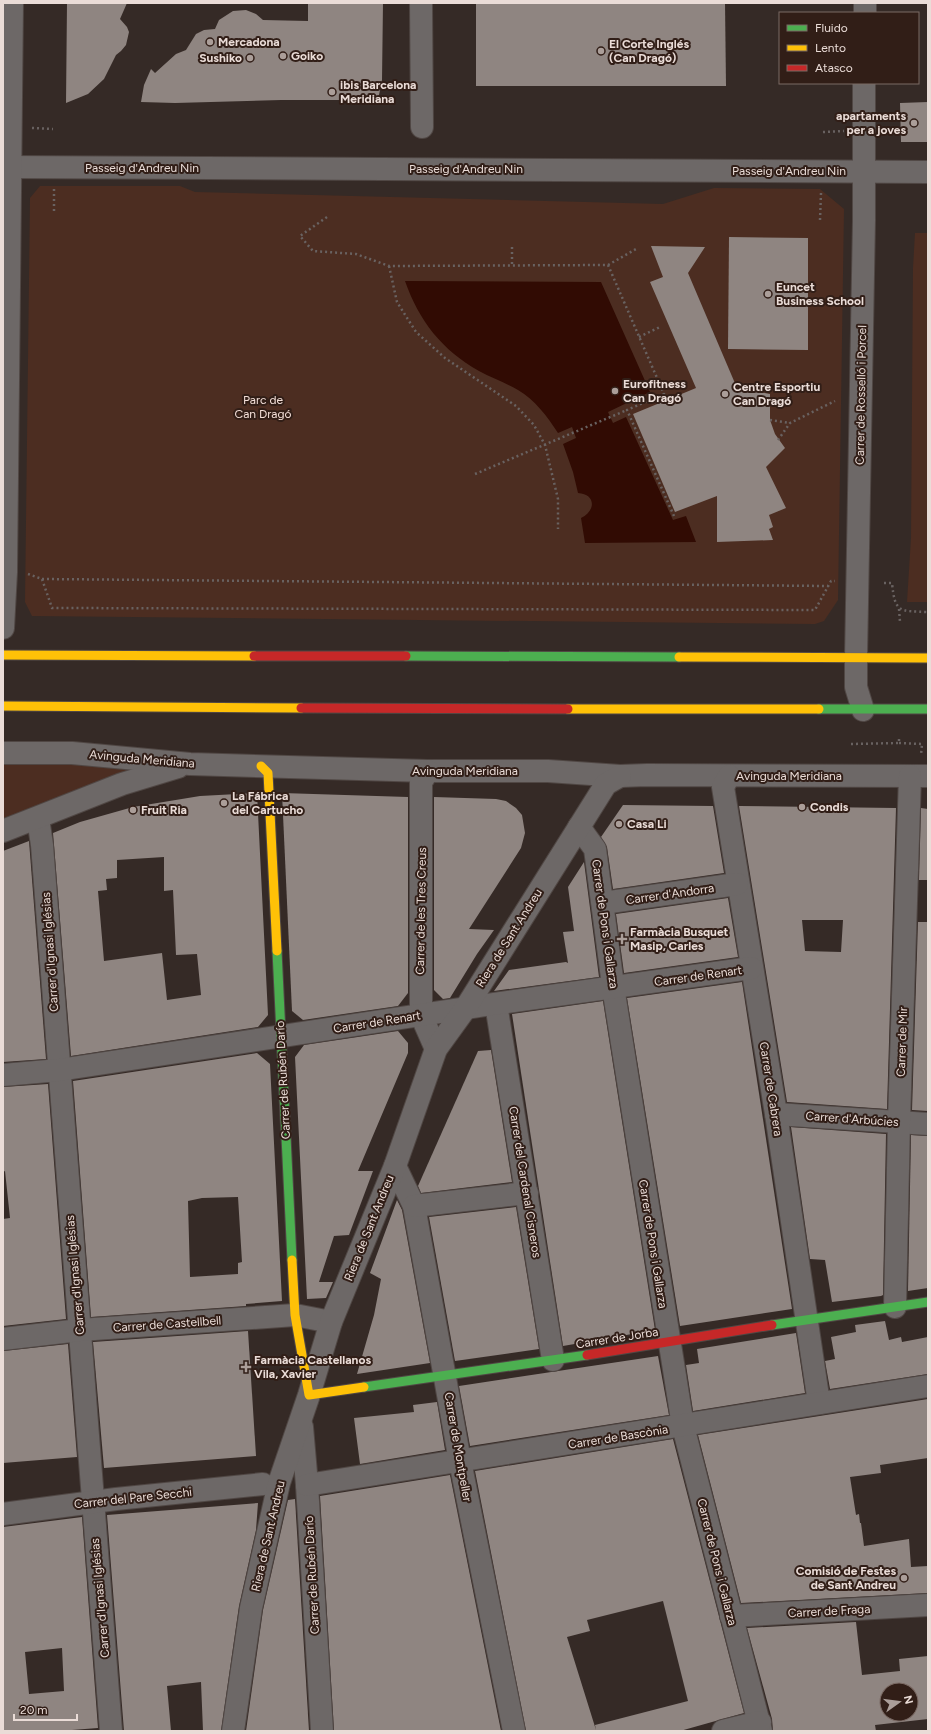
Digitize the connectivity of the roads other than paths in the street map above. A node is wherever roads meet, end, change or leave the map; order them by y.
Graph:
1 (12, 3) edge
2 (421, 3) edge
3 (864, 84) edge
4 (422, 127) dead end
5 (7, 167) edge
6 (864, 172) junction
7 (928, 172) edge
8 (3, 628) edge
9 (3, 656) edge
10 (856, 658) junction
11 (928, 658) edge
12 (3, 706) edge
13 (928, 709) edge
14 (862, 710) junction
15 (3, 753) edge
16 (190, 764) junction
17 (261, 766) junction
18 (428, 771) junction
19 (919, 771) edge
20 (620, 776) junction
21 (729, 776) junction
22 (35, 819) junction
23 (579, 827) junction
24 (3, 831) edge
25 (738, 884) junction
26 (603, 903) junction
27 (751, 968) junction
28 (614, 988) junction
29 (496, 1004) junction
30 (465, 1009) junction
31 (421, 1015) junction
32 (281, 1036) junction
33 (436, 1049) junction
34 (59, 1070) junction
35 (3, 1075) edge
36 (776, 1114) junction
37 (899, 1122) junction
38 (928, 1124) edge
39 (395, 1166) junction
40 (527, 1193) junction
41 (414, 1206) junction
42 (928, 1302) edge
43 (895, 1307) junction
44 (295, 1315) junction
45 (807, 1319) junction
46 (331, 1322) junction
47 (80, 1330) junction
48 (3, 1339) edge
49 (669, 1342) junction
50 (553, 1360) junction
51 (445, 1376) junction
52 (928, 1386) edge
53 (309, 1396) junction
54 (819, 1403) junction
55 (301, 1418) junction
56 (683, 1426) junction
57 (460, 1461) junction
58 (264, 1484) dead end
59 (307, 1485) junction
60 (92, 1502) junction
61 (3, 1514) edge
62 (928, 1605) edge
63 (731, 1616) junction
64 (760, 1726) edge
65 (111, 1731) edge
66 (233, 1731) edge
67 (322, 1731) edge
68 (514, 1731) edge
69 (723, 1731) edge

1 - 5 street
2 - 4 street
3 - 6 street, Carrer de Rosselló i Porcel
5 - 6 street, Passeig d'Andreu Nin
5 - 8 street
6 - 7 street, Passeig d'Andreu Nin
6 - 10 street, Carrer de Rosselló i Porcel
9 - 10 main road
10 - 11 main road
10 - 14 street
12 - 14 main road
13 - 14 main road
15 - 16 street, Avinguda Meridiana
16 - 17 street, Avinguda Meridiana
16 - 22 street
17 - 18 street, Avinguda Meridiana
17 - 32 main road, Carrer de Rubén Darío
18 - 20 street, Avinguda Meridiana
18 - 31 street, Carrer de les Tres Creus
19 - 21 street, Avinguda Meridiana
19 - 37 street, Carrer de Mir
20 - 21 street, Avinguda Meridiana
20 - 23 street, Riera de Sant Andreu
21 - 25 street, Carrer de Cabrera
22 - 24 street
22 - 34 street, Carrer d'Ignasi Iglésias
23 - 26 street, Carrer de Pons i Gallarza
23 - 30 street, Riera de Sant Andreu
25 - 26 street, Carrer d'Andorra
25 - 27 street, Carrer de Cabrera
26 - 28 street, Carrer de Pons i Gallarza
27 - 28 street, Carrer de Renart
27 - 36 street, Carrer de Cabrera
28 - 29 street, Carrer de Renart
28 - 49 street, Carrer de Pons i Gallarza
29 - 30 street, Carrer de Renart
29 - 40 street, Carrer del Cardenal Cisneros
30 - 31 street, Carrer de Renart
30 - 33 street, Riera de Sant Andreu
31 - 32 street, Carrer de Renart
31 - 33 street, Carrer de les Tres Creus
32 - 34 street, Carrer de Renart
32 - 44 main road, Carrer de Rubén Darío
33 - 39 street, Riera de Sant Andreu
34 - 35 street, Carrer de Renart
34 - 47 street, Carrer d'Ignasi Iglésias
36 - 37 street, Carrer d'Arbúcies
36 - 45 street, Carrer de Cabrera
37 - 38 street, Carrer d'Arbúcies
37 - 43 street, Carrer de Mir
39 - 41 street, Carrer de Montpeller
39 - 46 street, Riera de Sant Andreu
40 - 41 street
40 - 50 street, Carrer del Cardenal Cisneros
41 - 51 street, Carrer de Montpeller
42 - 43 main road, Carrer de Jorba
43 - 45 main road, Carrer de Jorba
44 - 46 street, Carrer de Castellbell
44 - 47 street, Carrer de Castellbell
44 - 53 main road, Carrer de Rubén Darío
45 - 49 main road, Carrer de Jorba
45 - 54 street, Carrer de Cabrera
46 - 53 street, Riera de Sant Andreu
47 - 48 street, Carrer de Castellbell
47 - 60 street, Carrer d'Ignasi Iglésias
49 - 50 main road, Carrer de Jorba
49 - 56 street, Carrer de Pons i Gallarza
50 - 51 main road, Carrer de Jorba
51 - 53 main road, Carrer de Jorba
51 - 57 street, Carrer de Montpeller
52 - 54 street, Carrer de Bascònia
53 - 55 street, Riera de Sant Andreu
54 - 56 street, Carrer de Bascònia
55 - 59 street, Carrer de Rubén Darío
55 - 66 street, Riera de Sant Andreu
56 - 57 street, Carrer de Bascònia
56 - 63 street, Carrer de Pons i Gallarza
57 - 59 street, Carrer de Bascònia
57 - 68 street, Carrer de Montpeller
58 - 60 street, Carrer del Pare Secchi
59 - 67 street, Carrer de Rubén Darío
60 - 61 street, Carrer del Pare Secchi
60 - 65 street, Carrer d'Ignasi Iglésias
62 - 63 street, Carrer de Fraga
63 - 64 street, Carrer de Pons i Gallarza
64 - 69 street

